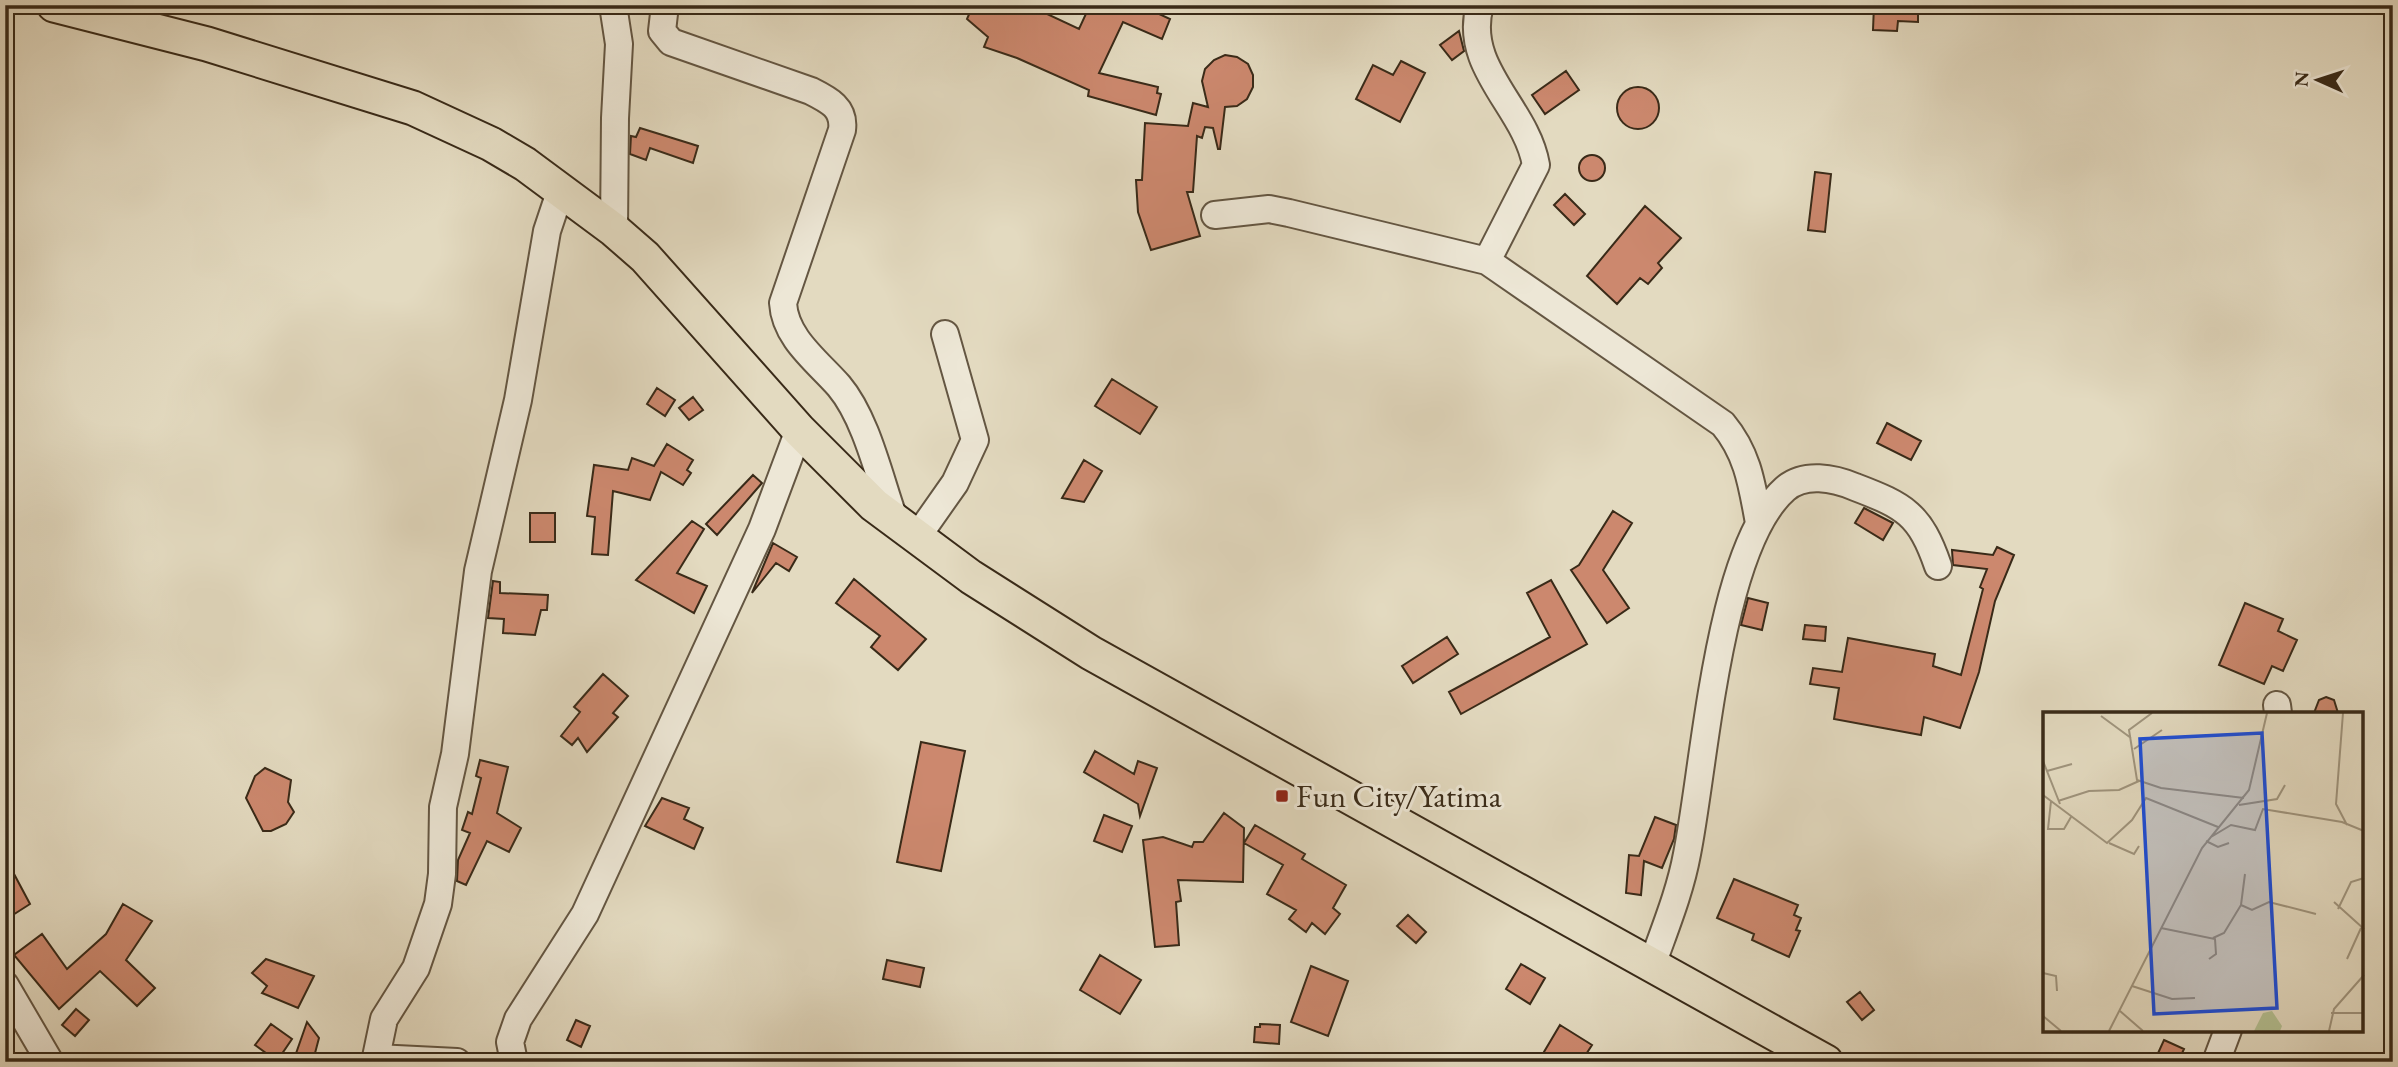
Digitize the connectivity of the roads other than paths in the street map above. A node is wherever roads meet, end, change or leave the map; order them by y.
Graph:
1 (54, 5) edge
2 (613, 5) edge
3 (665, 5) edge
4 (1480, 5) edge
5 (561, 189) junction
6 (1215, 215) dead end
7 (614, 230) junction
8 (1487, 261) junction
9 (945, 334) dead end
10 (799, 430) junction
11 (1759, 523) junction
12 (905, 526) junction
13 (1938, 566) dead end
14 (1651, 965) junction
15 (5, 985) edge
16 (2227, 1032) edge
17 (375, 1060) edge
18 (50, 1062) edge
19 (457, 1062) edge
20 (514, 1062) edge
21 (1826, 1062) edge
22 (2216, 1062) edge

1 - 5 main road
2 - 7 street
3 - 12 street
4 - 8 street
5 - 7 main road
5 - 17 street
6 - 8 street
7 - 10 main road
8 - 11 street
9 - 12 street
10 - 12 main road
10 - 20 street
11 - 13 street
11 - 14 street
12 - 14 main road
14 - 21 main road
15 - 18 street
16 - 22 street
17 - 19 street

